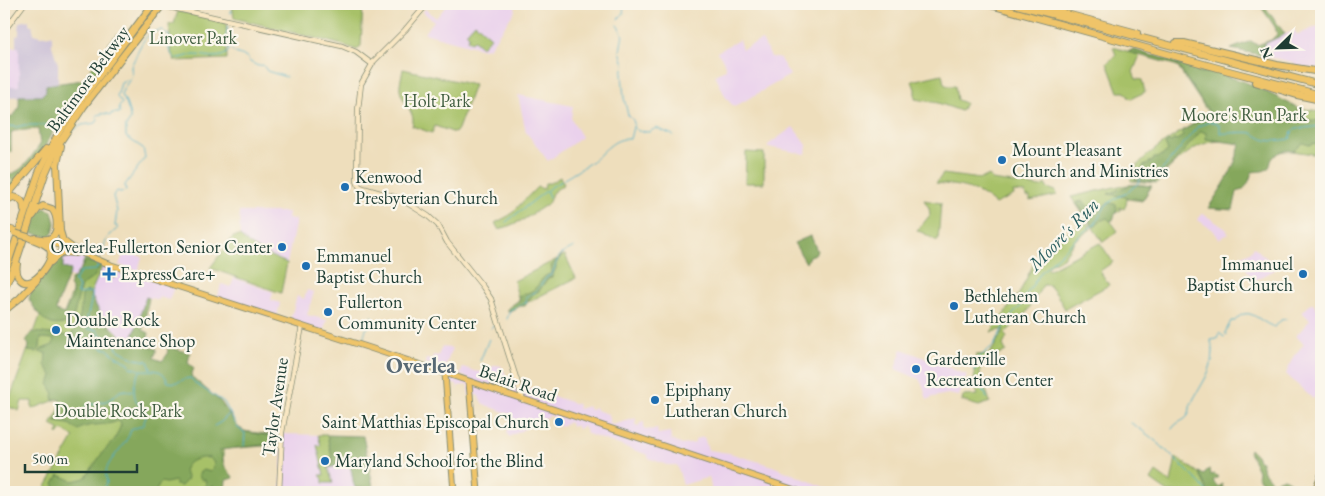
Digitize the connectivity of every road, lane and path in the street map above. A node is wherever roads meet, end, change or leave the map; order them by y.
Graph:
1 (24, 4) edge
2 (153, 4) edge
3 (157, 4) edge
4 (427, 4) edge
5 (987, 4) edge
6 (1002, 4) edge
7 (1013, 4) edge
8 (1030, 4) edge
9 (166, 5) edge
10 (1083, 26) junction
11 (4, 31) edge
12 (1128, 35) junction
13 (1110, 37) junction
14 (1176, 43) junction
15 (372, 64) junction
16 (1321, 72) edge
17 (1275, 76) junction
18 (1321, 88) edge
19 (91, 96) junction
20 (1321, 100) edge
21 (58, 134) junction
22 (4, 200) edge
23 (8, 230) edge
24 (30, 234) junction
25 (18, 248) junction
26 (75, 252) junction
27 (4, 262) edge
28 (108, 264) junction
29 (113, 273) dead end
30 (4, 275) edge
31 (4, 289) edge
32 (4, 312) edge
33 (302, 326) junction
34 (445, 374) junction
35 (469, 382) junction
36 (523, 400) junction
37 (1321, 475) edge
38 (1321, 481) edge
39 (279, 492) edge
40 (454, 492) edge
41 (478, 492) edge
42 (801, 492) edge
43 (1315, 492) edge

1 - 11 main road
2 - 21 highway, Baltimore Beltway
3 - 9 main road, bridge
4 - 15 main road
5 - 13 highway
6 - 10 highway
7 - 12 highway
8 - 14 highway
9 - 15 main road
9 - 19 highway, Baltimore Beltway
10 - 17 highway
10 - 18 highway
12 - 17 highway
12 - 18 highway
13 - 18 highway
13 - 20 highway
14 - 16 highway
14 - 18 highway
15 - 36 main road
17 - 18 highway
19 - 24 highway, Baltimore Beltway
19 - 26 highway
21 - 22 highway
21 - 24 highway, Baltimore Beltway
22 - 24 highway
23 - 24 highway, Belair Road, bridge
24 - 24 highway
24 - 25 highway, Baltimore Beltway
24 - 25 highway
24 - 26 main road, Belair Road
25 - 27 highway
25 - 30 highway, Baltimore Beltway
25 - 31 highway, Baltimore Beltway
26 - 28 main road, Belair Road
26 - 32 highway
28 - 29 main road
28 - 33 main road, Belair Road
33 - 34 main road, Belair Road
33 - 39 main road, Taylor Avenue
34 - 35 main road, Belair Road
34 - 40 main road
35 - 36 main road, Belair Road
35 - 41 main road
36 - 42 main road, Belair Road
37 - 43 main road
38 - 43 main road

